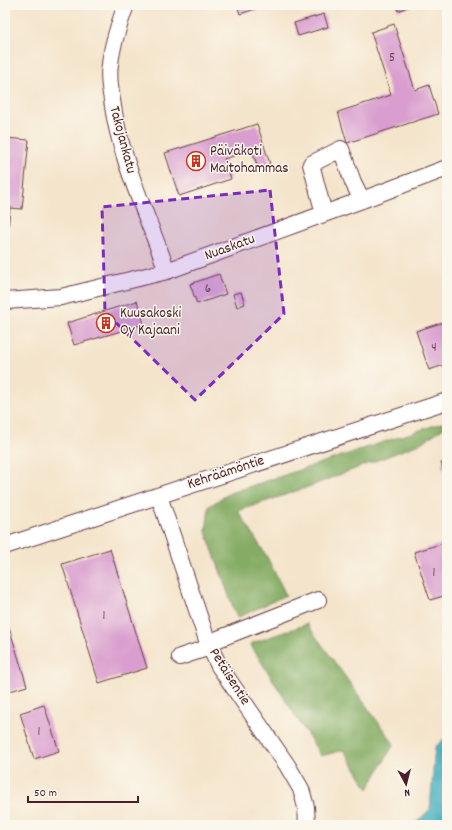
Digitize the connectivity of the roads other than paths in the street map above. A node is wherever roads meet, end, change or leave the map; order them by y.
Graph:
1 (126, 5) edge
2 (447, 168) edge
3 (362, 200) junction
4 (324, 214) junction
5 (167, 271) junction
6 (5, 301) edge
7 (447, 401) edge
8 (159, 496) junction
9 (5, 546) edge
10 (318, 600) dead end
11 (209, 645) junction
12 (180, 657) dead end
13 (307, 825) edge

1 - 5 street, Takojankatu
2 - 3 street, Nuaskatu
3 - 4 street, Nuaskatu
3 - 4 street
4 - 5 street, Nuaskatu
5 - 6 street, Nuaskatu
7 - 8 street, Kehräämöntie
8 - 9 street, Kehräämöntie
8 - 11 street, Petäisentie
10 - 11 street
11 - 12 street
11 - 13 street, Petäisentie

